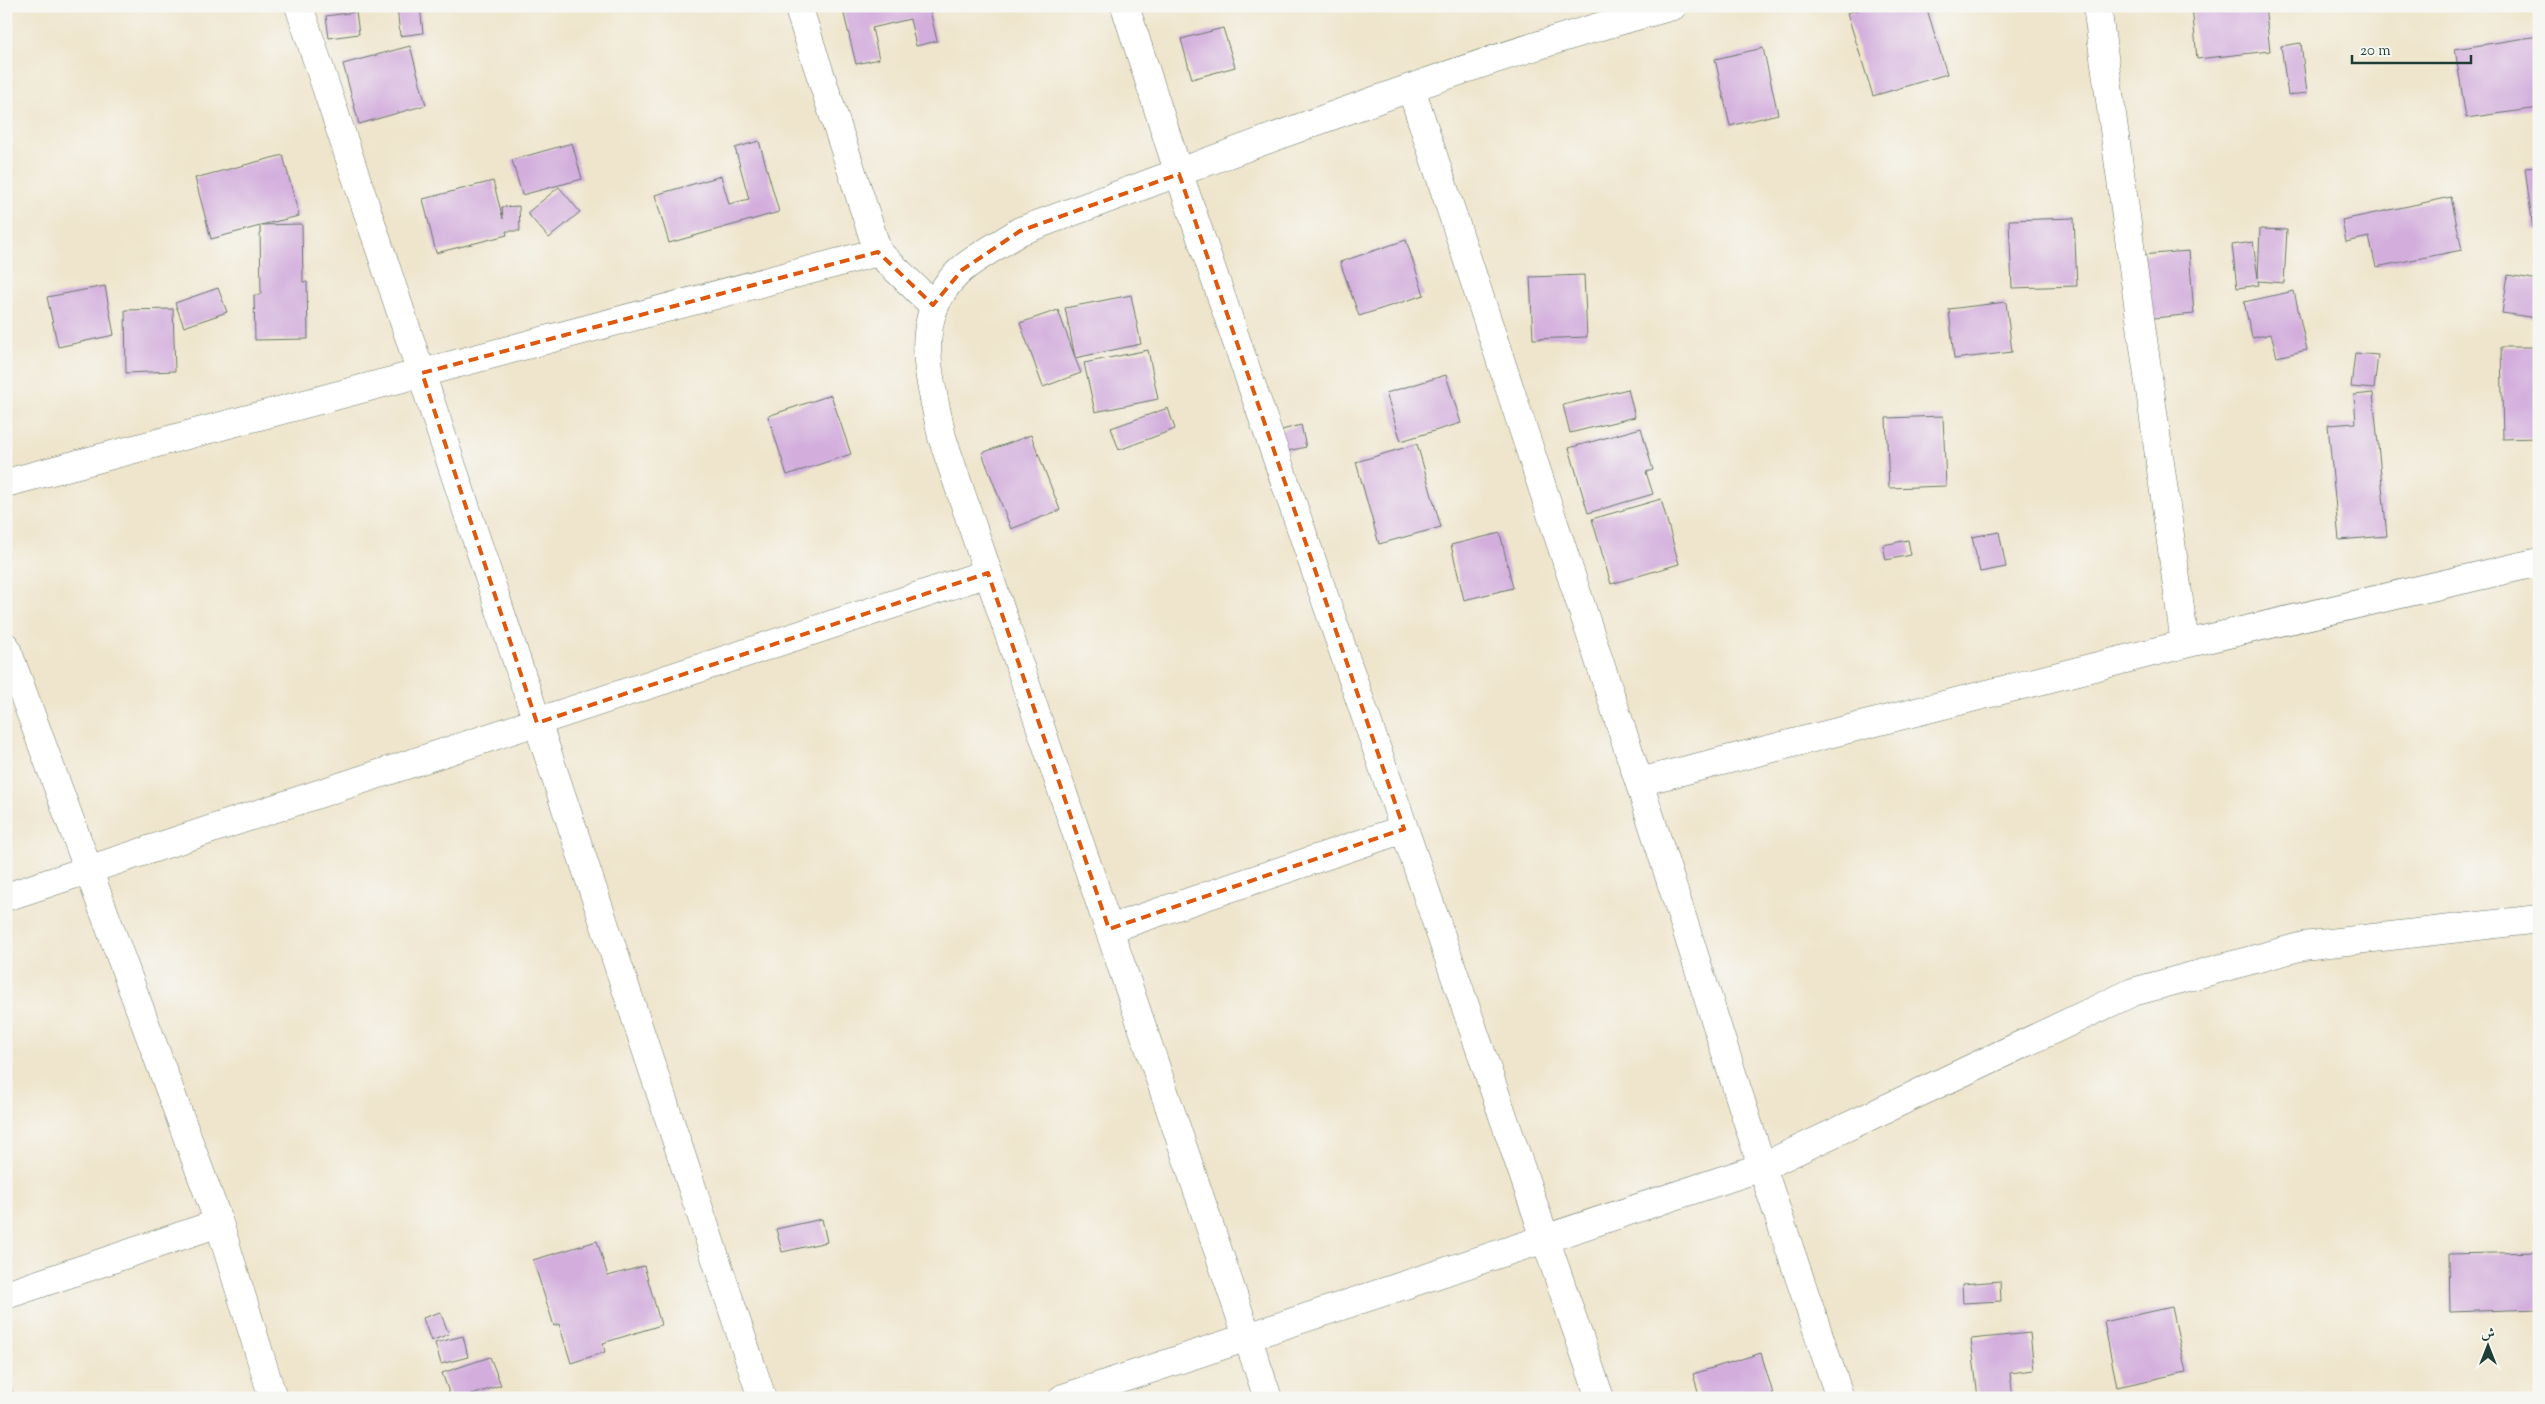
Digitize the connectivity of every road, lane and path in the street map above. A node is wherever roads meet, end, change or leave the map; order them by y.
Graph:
1 (299, 6) edge
2 (798, 6) edge
3 (1125, 6) edge
4 (1673, 6) edge
5 (2097, 6) edge
6 (1607, 15) edge
7 (1412, 88) junction
8 (1179, 174) junction
9 (878, 252) junction
10 (933, 305) junction
11 (422, 373) junction
12 (6, 483) edge
13 (2539, 562) edge
14 (988, 573) junction
15 (2185, 644) junction
16 (6, 647) edge
17 (537, 723) junction
18 (1639, 782) junction
19 (1404, 828) junction
20 (88, 871) junction
21 (6, 897) edge
22 (2539, 919) edge
23 (1109, 929) junction
24 (1762, 1167) junction
25 (219, 1223) junction
26 (1545, 1239) junction
27 (6, 1295) edge
28 (1248, 1337) junction
29 (273, 1398) edge
30 (762, 1398) edge
31 (1063, 1398) edge
32 (1268, 1398) edge
33 (1600, 1398) edge
34 (1840, 1398) edge

1 - 11 street
2 - 9 street
3 - 8 street
4 - 6 street
5 - 15 street
6 - 7 street
7 - 8 street
7 - 18 street
8 - 10 street
8 - 19 street
9 - 10 street
9 - 11 street
10 - 14 street
11 - 12 street
11 - 17 street
13 - 15 street
14 - 17 street
14 - 23 street
15 - 18 street
16 - 20 street
17 - 20 street
17 - 30 street
18 - 24 street
19 - 23 street
19 - 26 street
20 - 21 street
20 - 25 street
22 - 24 street
23 - 28 street
24 - 26 street
24 - 34 street
25 - 27 street
25 - 29 street
26 - 28 street
26 - 33 street
28 - 31 street
28 - 32 street

